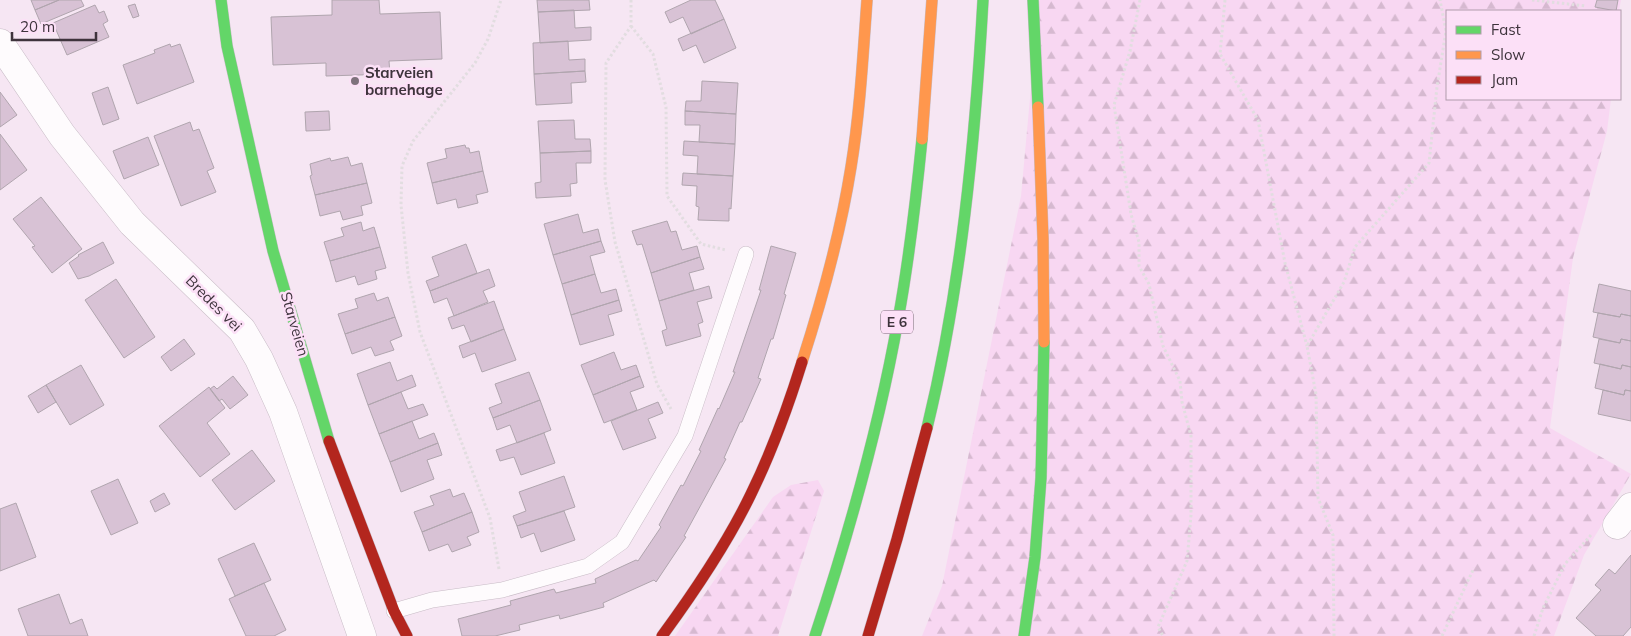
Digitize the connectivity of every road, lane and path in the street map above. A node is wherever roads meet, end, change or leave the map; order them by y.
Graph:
1 (221, 0) edge
2 (501, 0) edge
3 (631, 0) edge
4 (868, 0) edge
5 (932, 0) edge
6 (983, 0) edge
7 (1033, 0) edge
8 (1140, 0) edge
9 (1225, 0) edge
10 (1441, 0) edge
11 (1532, 0) edge
12 (1586, 6) dead end
13 (631, 26) junction
14 (0, 43) edge
15 (746, 254) joint
16 (1307, 346) junction
17 (685, 436) junction
18 (1624, 516) edge
19 (1474, 568) dead end
20 (502, 590) junction
21 (394, 611) junction
22 (362, 636) edge
23 (407, 636) edge
24 (662, 636) edge
25 (815, 636) edge
26 (868, 636) edge
27 (1024, 636) edge
28 (1163, 636) edge
29 (1334, 636) edge
30 (1442, 636) edge
31 (1534, 636) edge

1 - 21 main road, Starveien
2 - 20 path
3 - 13 path
4 - 24 main road
5 - 25 main road, E 6
6 - 26 main road
7 - 27 main road
8 - 28 path
9 - 16 path
10 - 16 path
11 - 12 path
13 - 15 path
13 - 17 path
14 - 22 street, Bredes vei
15 - 17 lane
16 - 29 path
17 - 20 lane
18 - 31 path
19 - 30 path
20 - 21 lane
21 - 23 main road, Starveien

